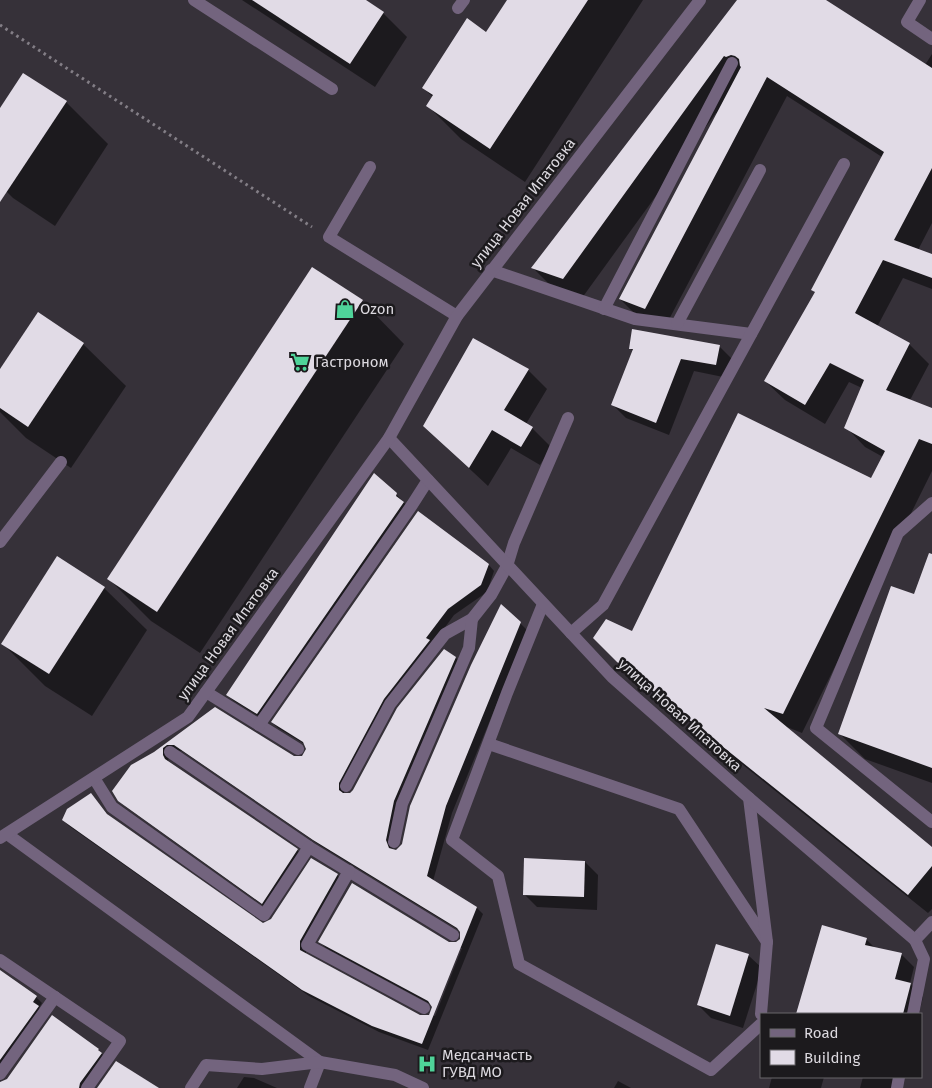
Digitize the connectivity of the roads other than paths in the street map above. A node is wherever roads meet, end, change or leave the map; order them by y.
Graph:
1 (194, 0) edge
2 (700, 0) edge
3 (920, 0) edge
4 (932, 39) edge
5 (732, 63) dead end
6 (332, 89) dead end
7 (844, 164) dead end
8 (370, 167) dead end
9 (760, 170) dead end
10 (491, 270) junction
11 (604, 309) junction
12 (457, 316) junction
13 (677, 324) junction
14 (751, 334) junction
15 (568, 418) dead end
16 (389, 438) junction
17 (61, 462) dead end
18 (428, 480) junction
19 (932, 503) edge
20 (0, 542) edge
21 (507, 566) junction
22 (543, 604) junction
23 (472, 619) junction
24 (570, 633) junction
25 (206, 692) junction
26 (258, 725) junction
27 (489, 744) junction
28 (298, 749) dead end
29 (170, 752) dead end
30 (94, 778) junction
31 (346, 786) dead end
32 (749, 798) junction
33 (932, 822) edge
34 (4, 836) edge
35 (394, 842) dead end
36 (309, 847) junction
37 (349, 871) junction
38 (932, 922) edge
39 (453, 935) dead end
40 (915, 940) junction
41 (767, 942) junction
42 (0, 960) edge
43 (55, 997) junction
44 (424, 1008) dead end
45 (762, 1013) edge
46 (912, 1013) edge
47 (760, 1025) edge
48 (320, 1062) junction
49 (0, 1074) edge
50 (87, 1088) edge
51 (191, 1088) edge
52 (310, 1088) edge
53 (423, 1088) edge

1 - 6 street
2 - 10 street, улица Новая Ипатовка
3 - 4 street
5 - 11 street
7 - 14 street
8 - 12 street
9 - 13 street
10 - 11 street
10 - 12 street, улица Новая Ипатовка
11 - 13 street
12 - 16 street, улица Новая Ипатовка
13 - 14 street
14 - 24 street
15 - 21 street
16 - 18 street, улица Новая Ипатовка
16 - 25 street, улица Новая Ипатовка
17 - 20 street
18 - 21 street, улица Новая Ипатовка
18 - 26 street
19 - 33 street
21 - 22 street, улица Новая Ипатовка
21 - 23 street
22 - 24 street, улица Новая Ипатовка
22 - 27 street
23 - 31 street
23 - 35 street
24 - 32 street, улица Новая Ипатовка
25 - 26 street
25 - 30 street, улица Новая Ипатовка
26 - 28 street
27 - 41 street
27 - 47 street
29 - 36 street
30 - 34 street, улица Новая Ипатовка
30 - 36 street
32 - 40 street, улица Новая Ипатовка
32 - 41 street
34 - 48 street
36 - 37 street
37 - 39 street
37 - 44 street
38 - 40 street
40 - 46 street, улица Новая Ипатовка
41 - 45 street
42 - 43 street
43 - 49 street
43 - 50 street
48 - 51 street
48 - 52 street
48 - 53 street

